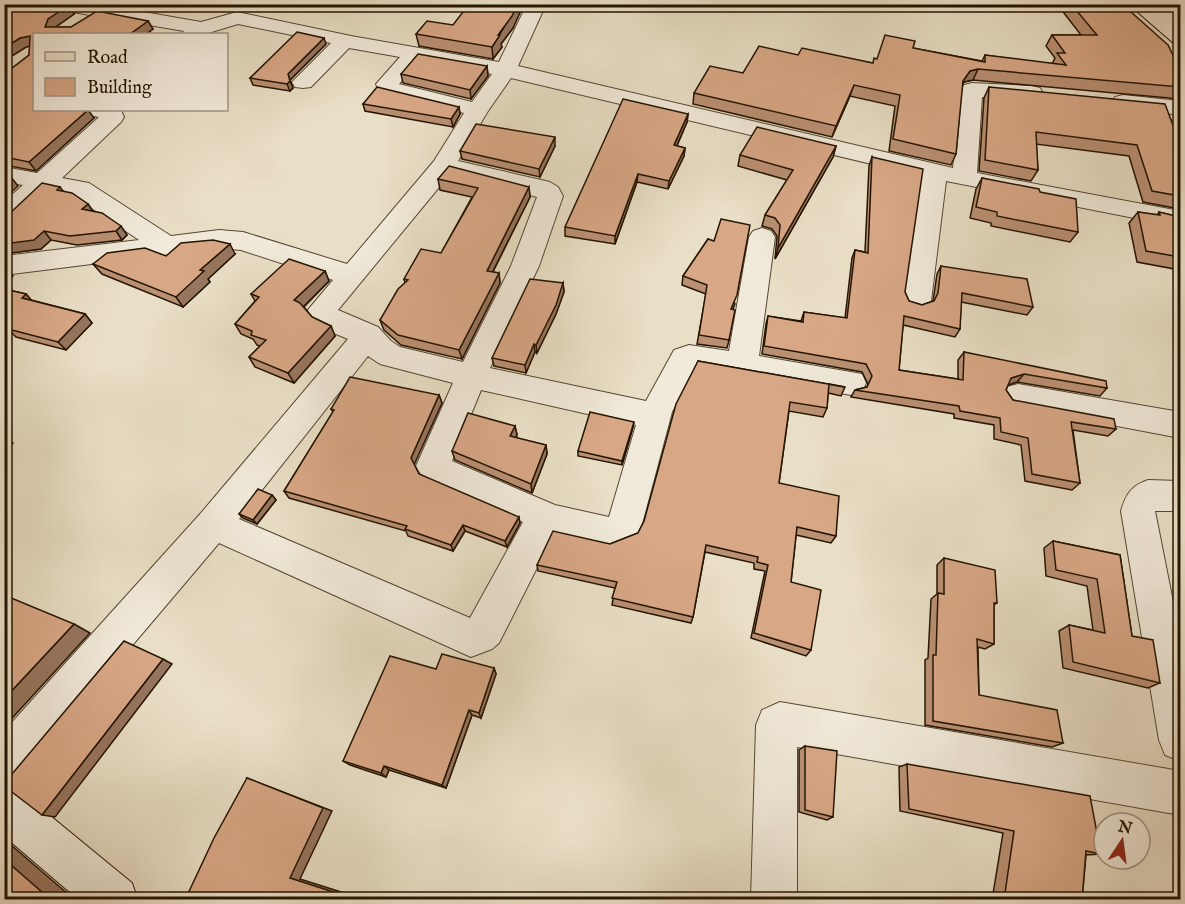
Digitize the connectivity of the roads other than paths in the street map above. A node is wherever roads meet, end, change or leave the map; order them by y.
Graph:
1 (61, 4) edge
2 (537, 4) edge
3 (1115, 4) edge
4 (96, 11) junction
5 (71, 29) edge
6 (197, 31) edge
7 (344, 41) junction
8 (414, 54) junction
9 (1180, 60) edge
10 (506, 70) junction
11 (303, 82) dead end
12 (1054, 95) edge
13 (1100, 100) edge
14 (1180, 108) edge
15 (477, 110) junction
16 (100, 111) edge
17 (444, 165) junction
18 (935, 171) junction
19 (4, 174) edge
20 (964, 178) junction
21 (44, 182) junction
22 (4, 217) edge
23 (1180, 219) edge
24 (762, 237) dead end
25 (166, 244) junction
26 (4, 266) edge
27 (353, 276) junction
28 (917, 301) edge
29 (368, 335) junction
30 (742, 366) junction
31 (471, 376) junction
32 (851, 383) dead end
33 (1018, 396) dead end
34 (656, 412) junction
35 (1180, 425) edge
36 (1180, 496) edge
37 (544, 518) junction
38 (213, 524) junction
39 (1180, 740) edge
40 (4, 767) edge
41 (1180, 793) edge
42 (4, 807) edge
43 (115, 900) edge
44 (774, 900) edge

1 - 4 street
2 - 10 street
3 - 9 main road
4 - 5 street
4 - 6 street
6 - 7 street
7 - 8 street
7 - 11 street
8 - 10 street
8 - 15 street
10 - 15 street
10 - 18 street
12 - 20 street
13 - 14 street
15 - 17 street
16 - 21 street
17 - 27 street
17 - 31 street
18 - 20 street
18 - 28 street
19 - 21 street
20 - 23 street
21 - 22 street
21 - 25 street
24 - 30 street
25 - 26 street
25 - 27 street
27 - 29 street
29 - 31 street
29 - 38 street
30 - 32 street
30 - 34 street
31 - 34 street
31 - 37 street
33 - 35 street
34 - 37 street
36 - 39 street
37 - 38 street
38 - 40 street
41 - 44 street
42 - 43 street

